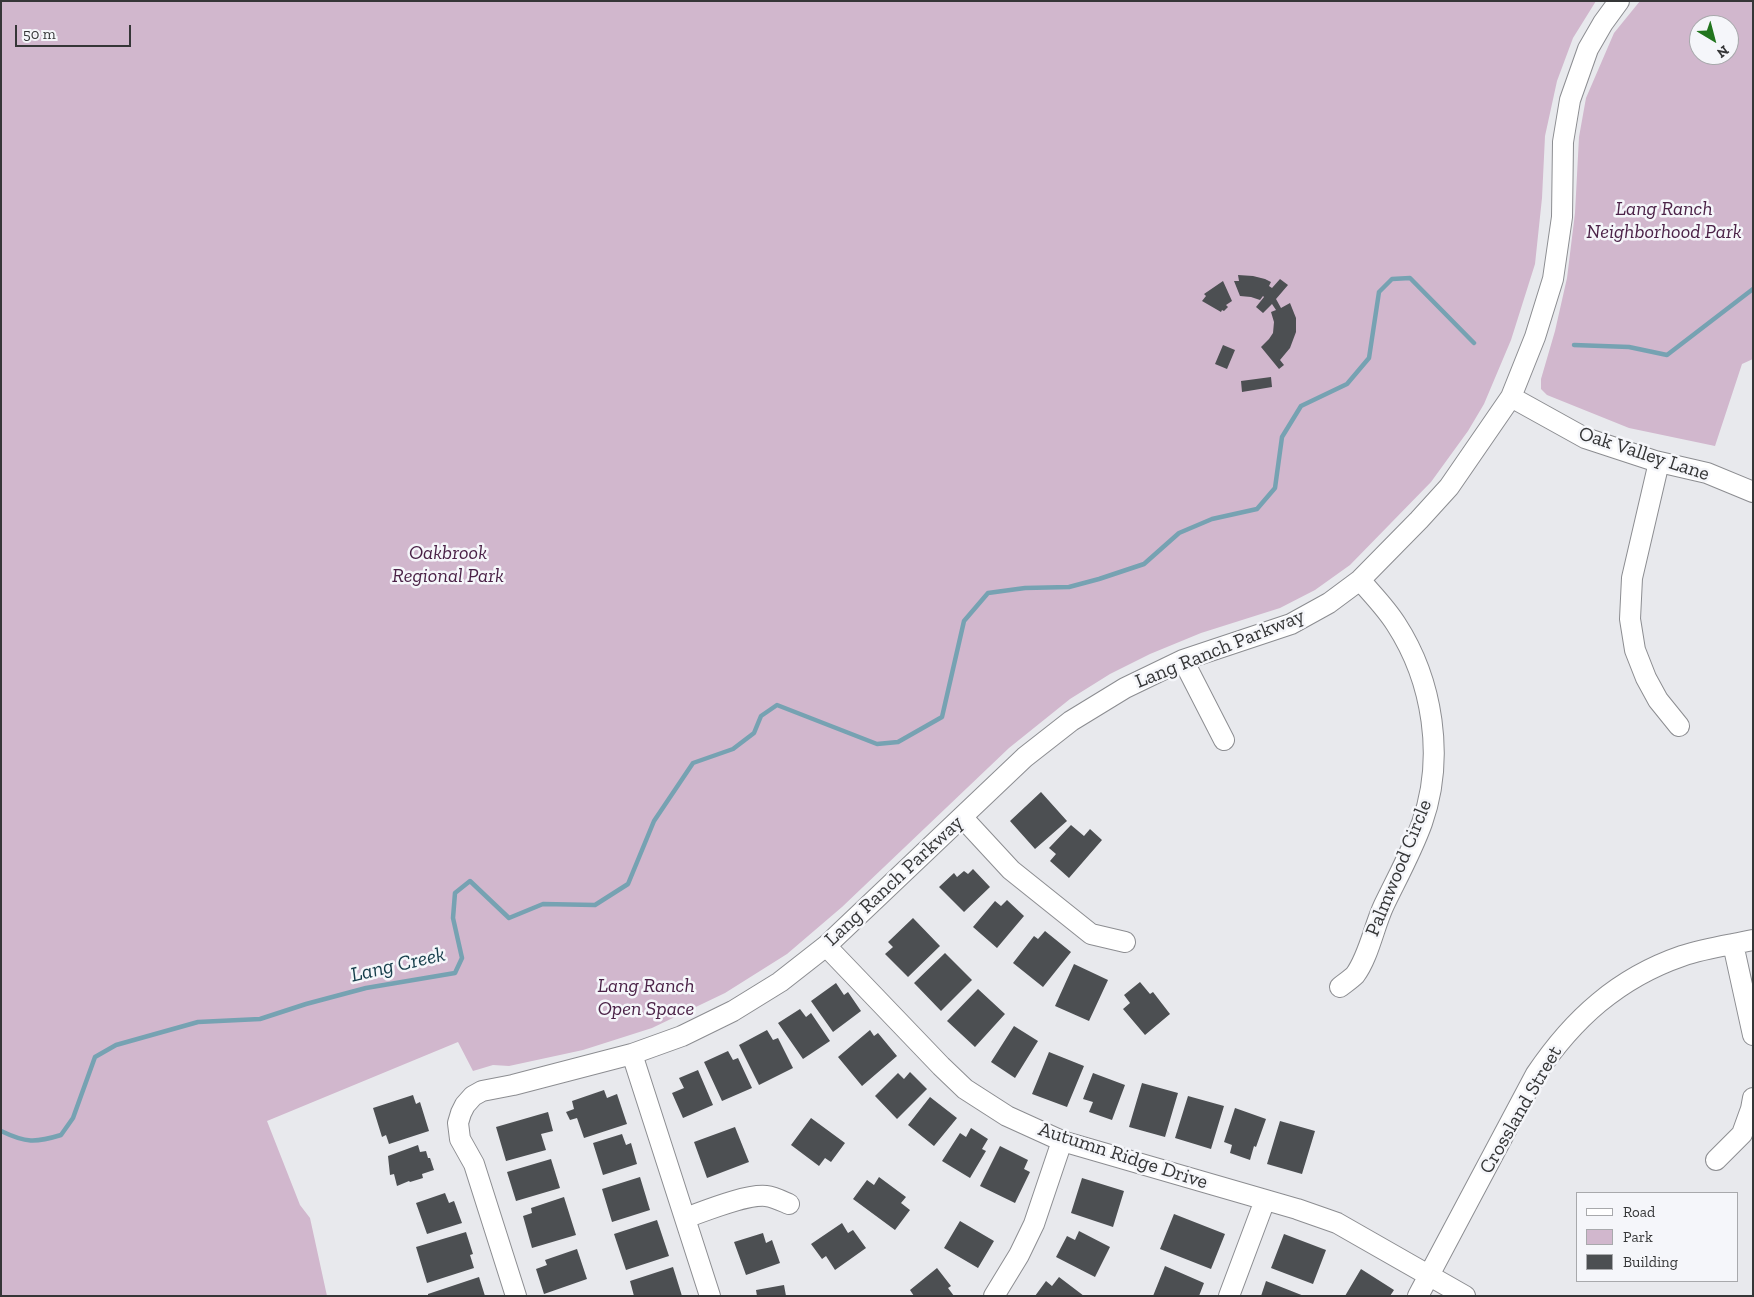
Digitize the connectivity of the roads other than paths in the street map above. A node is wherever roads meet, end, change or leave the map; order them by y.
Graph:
1 (1619, 1) edge
2 (1511, 397) junction
3 (1659, 462) junction
4 (1753, 492) edge
5 (1360, 580) junction
6 (1183, 660) junction
7 (1679, 726) dead end
8 (1224, 740) dead end
9 (962, 817) junction
10 (1753, 940) edge
11 (1125, 942) dead end
12 (1733, 944) junction
13 (826, 946) junction
14 (1340, 987) dead end
15 (1753, 1035) edge
16 (632, 1054) junction
17 (1753, 1098) edge
18 (1062, 1141) junction
19 (1716, 1160) dead end
20 (1265, 1200) junction
21 (789, 1204) dead end
22 (685, 1218) junction
23 (1430, 1275) junction
24 (516, 1296) edge
25 (710, 1296) edge
26 (994, 1296) edge
27 (1229, 1296) edge
28 (1418, 1296) edge
29 (1465, 1296) edge

1 - 2 street, Lang Ranch Parkway
2 - 3 street, Oak Valley Lane
2 - 5 street, Lang Ranch Parkway
3 - 4 street, Oak Valley Lane
3 - 7 street
5 - 6 street, Lang Ranch Parkway
5 - 14 street, Palmwood Circle
6 - 8 street
6 - 9 street, Lang Ranch Parkway
9 - 11 street
9 - 13 street, Lang Ranch Parkway
10 - 12 street, Crossland Street
12 - 15 street
12 - 23 street, Crossland Street
13 - 16 street, Lang Ranch Parkway
13 - 18 street, Autumn Ridge Drive
16 - 22 street
16 - 24 street, Lang Ranch Parkway
17 - 19 street
18 - 20 street, Autumn Ridge Drive
18 - 26 street
20 - 23 street, Autumn Ridge Drive
20 - 27 street
21 - 22 street
22 - 25 street
23 - 28 street, Crossland Street
23 - 29 street, Autumn Ridge Drive

